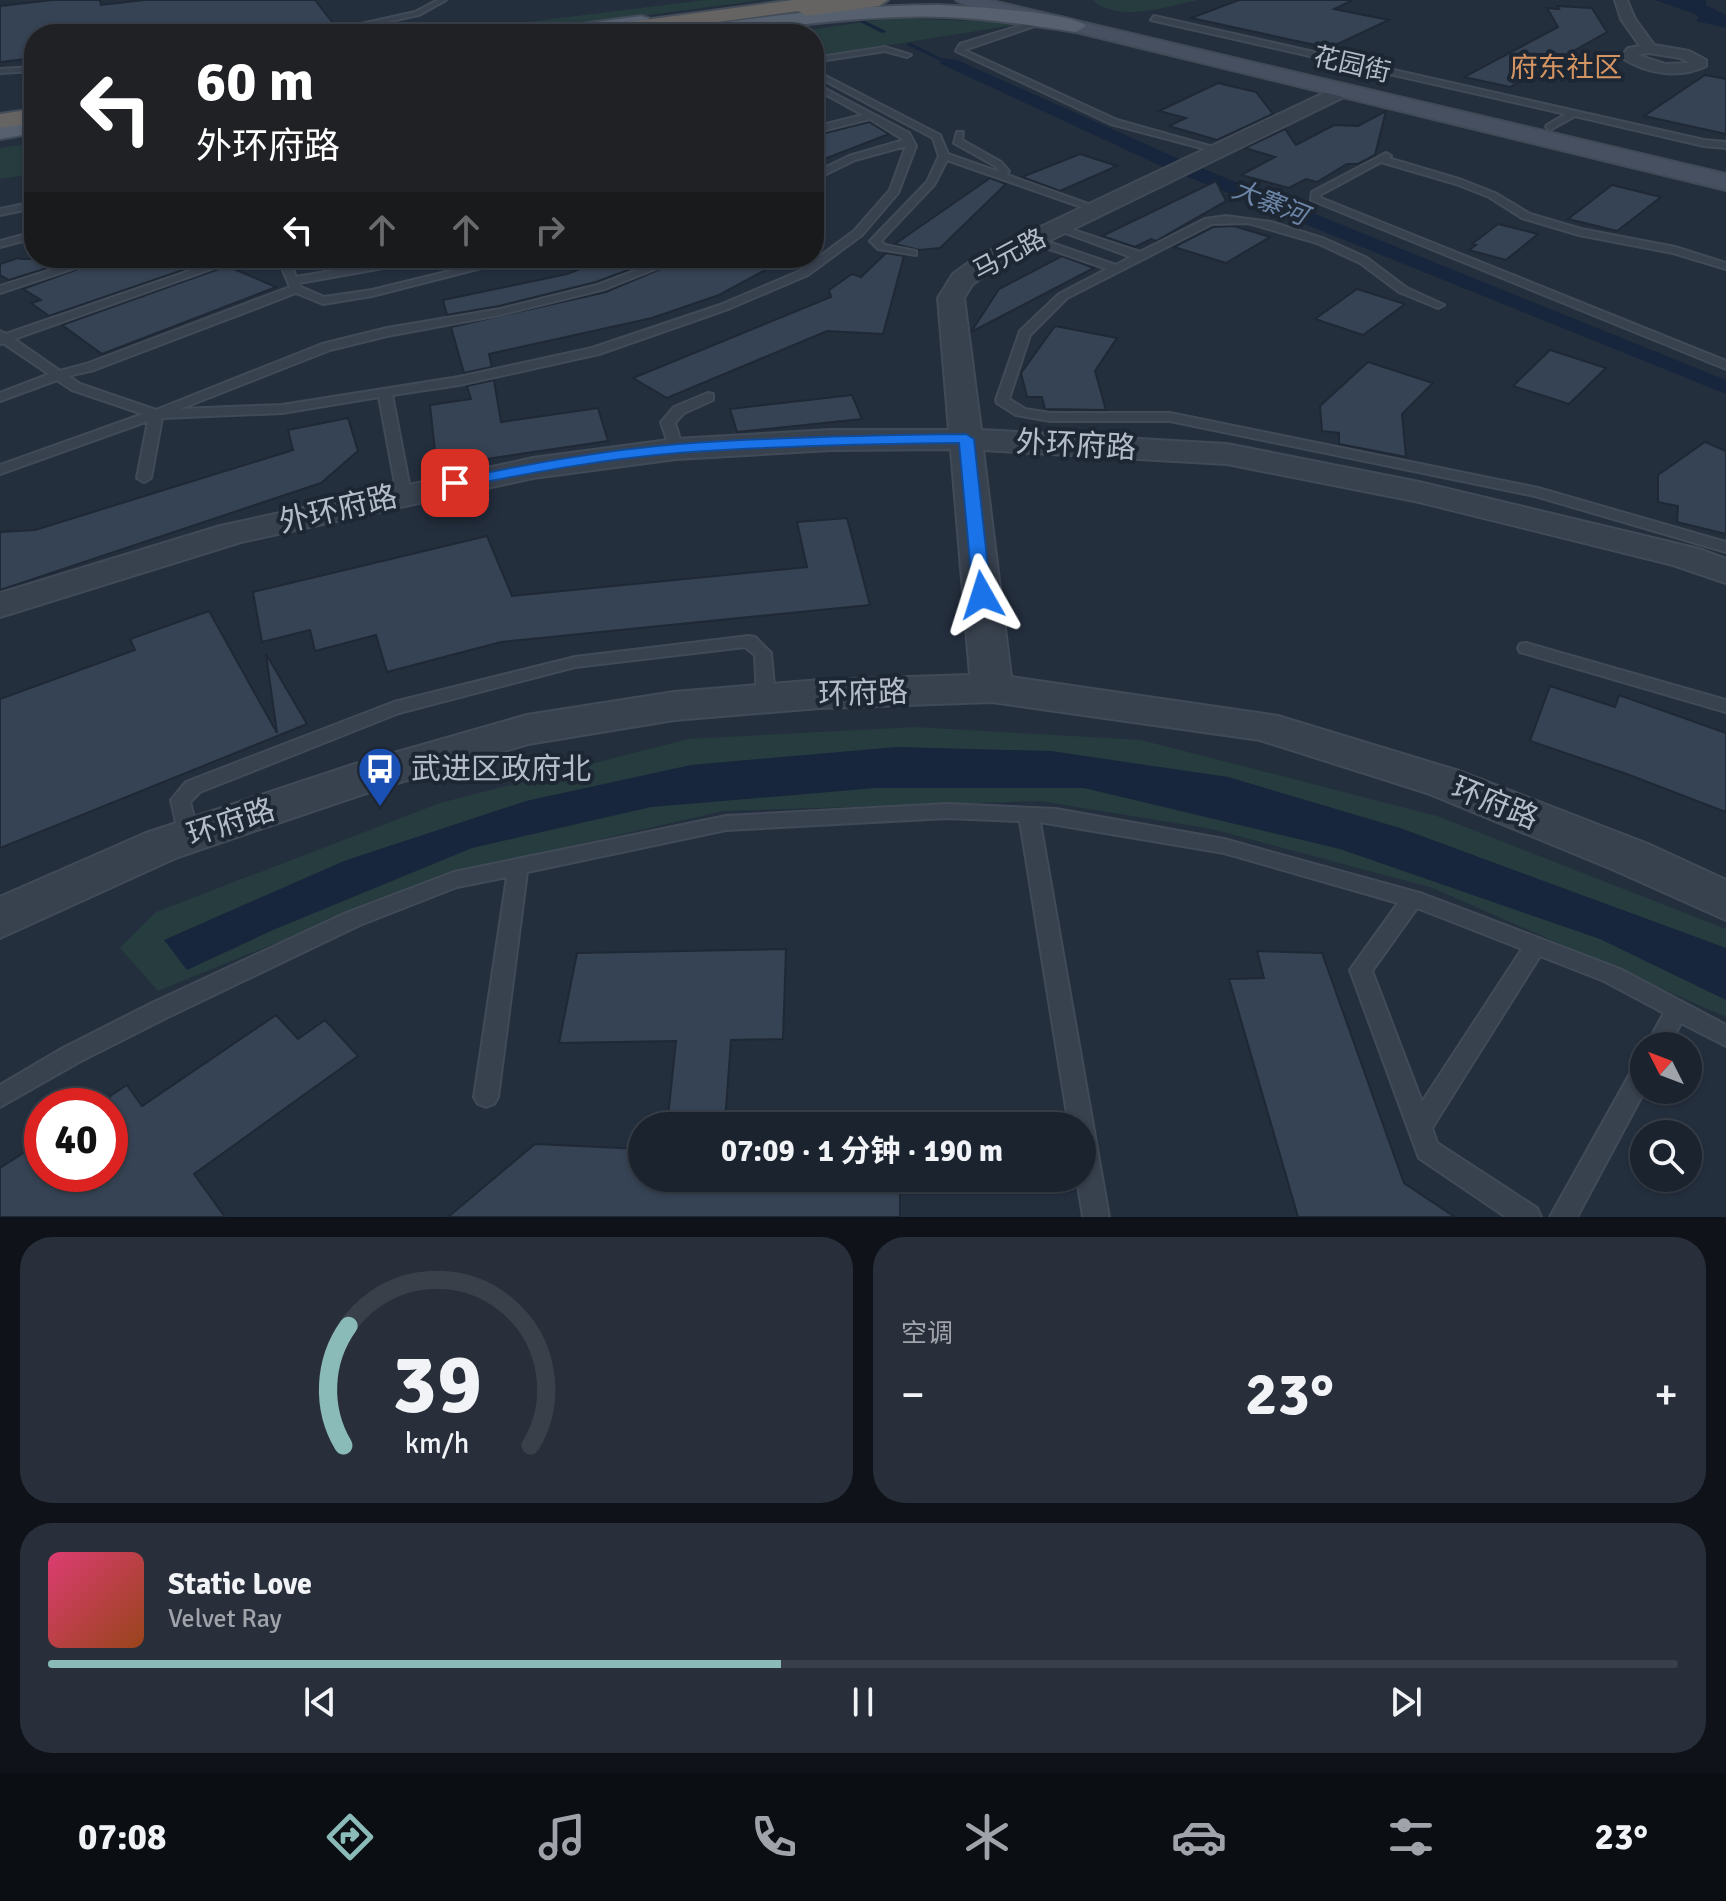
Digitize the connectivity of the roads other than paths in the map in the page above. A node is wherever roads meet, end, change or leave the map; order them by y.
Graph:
1 (443, 0) edge
2 (810, 0) edge
3 (927, 0) edge
4 (965, 0) edge
5 (1005, 0) edge
6 (1621, 0) edge
7 (851, 9) edge
8 (1045, 14) edge
9 (1154, 18) dead end
10 (792, 19) junction
11 (368, 24) edge
12 (628, 24) edge
13 (691, 24) edge
14 (718, 24) edge
15 (750, 24) edge
16 (756, 24) edge
17 (1086, 24) junction
18 (1649, 49) junction
19 (907, 55) dead end
20 (824, 58) edge
21 (24, 70) edge
22 (0, 71) edge
23 (824, 77) edge
24 (824, 90) edge
25 (1343, 90) junction
26 (833, 95) junction
27 (824, 97) edge
28 (1573, 114) junction
29 (871, 116) junction
30 (1550, 127) junction
31 (824, 128) edge
32 (960, 134) dead end
33 (909, 141) junction
34 (1726, 145) edge
35 (1217, 151) junction
36 (944, 156) junction
37 (1726, 168) edge
38 (824, 172) edge
39 (1002, 176) junction
40 (1726, 182) edge
41 (24, 207) edge
42 (1097, 209) junction
43 (0, 212) edge
44 (1045, 234) junction
45 (24, 238) edge
46 (0, 244) edge
47 (912, 253) dead end
48 (1140, 256) junction
49 (824, 258) edge
50 (1726, 266) edge
51 (69, 268) edge
52 (208, 268) edge
53 (287, 268) edge
54 (375, 268) edge
55 (475, 268) edge
56 (651, 268) edge
57 (811, 268) edge
58 (1115, 268) junction
59 (294, 285) junction
60 (0, 290) edge
61 (1438, 305) dead end
62 (1, 338) edge
63 (1726, 365) edge
64 (58, 375) junction
65 (385, 393) junction
66 (0, 397) edge
67 (708, 397) dead end
68 (156, 414) junction
69 (966, 439) junction
70 (676, 449) junction
71 (0, 470) edge
72 (144, 478) dead end
73 (404, 494) junction
74 (1532, 505) junction
75 (1726, 547) edge
76 (1726, 572) edge
77 (0, 605) edge
78 (1526, 648) dead end
79 (992, 688) junction
80 (766, 698) junction
81 (1726, 706) edge
82 (1029, 815) junction
83 (189, 836) junction
84 (518, 866) junction
85 (1412, 899) junction
86 (1726, 901) edge
87 (0, 918) edge
88 (1535, 946) junction
89 (1677, 1010) junction
90 (1665, 1032) edge
91 (1726, 1036) edge
92 (1630, 1095) edge
93 (0, 1097) edge
94 (486, 1097) dead end
95 (1079, 1112) edge
96 (1419, 1127) junction
97 (1092, 1192) edge
98 (1096, 1217) edge
99 (1528, 1217) edge
100 (1563, 1217) edge

1 - 11 lane
2 - 12 main road
3 - 7 main road
4 - 8 main road, 花园街
5 - 17 main road, 花园街
6 - 18 street
7 - 8 main road
7 - 10 main road
7 - 13 highway
7 - 14 highway
8 - 17 main road, 花园街
8 - 35 lane
9 - 28 lane
10 - 15 main road
10 - 16 main road
17 - 25 main road, 花园街
17 - 30 main road, 花园街
18 - 18 street
19 - 20 lane
21 - 22 lane
23 - 36 lane
24 - 26 lane
25 - 35 street, 马元路
25 - 40 main road, 花园街
26 - 27 lane
26 - 29 lane
28 - 30 lane
28 - 34 lane
29 - 31 lane
29 - 33 lane
30 - 37 main road, 花园街
32 - 39 lane
33 - 38 lane
33 - 49 lane
35 - 42 street, 马元路
36 - 39 lane
36 - 47 lane
39 - 42 lane
41 - 43 lane
42 - 44 street, 马元路
44 - 48 lane
44 - 58 lane
44 - 69 street, 马元路
45 - 46 lane
48 - 58 lane
48 - 61 lane
50 - 63 lane
51 - 60 lane
52 - 62 lane
53 - 59 lane
54 - 59 lane
55 - 59 lane
56 - 68 lane
57 - 65 lane
58 - 74 lane
59 - 64 lane
62 - 64 lane
64 - 66 lane
64 - 68 lane
65 - 68 lane
65 - 73 lane
67 - 70 lane
68 - 71 lane
68 - 72 lane
69 - 70 street, 外环府路
69 - 74 street, 外环府路
69 - 79 street, 马元路
70 - 73 street, 外环府路
73 - 77 street, 外环府路
74 - 75 lane
74 - 76 street, 外环府路
78 - 81 lane
79 - 80 street, 环府路
79 - 86 street, 环府路
80 - 83 street, 环府路
80 - 83 lane
82 - 84 lane
82 - 85 lane
82 - 95 lane
83 - 87 street, 环府路
84 - 93 lane
84 - 94 lane
85 - 88 lane
85 - 96 lane
88 - 89 lane
88 - 96 lane
89 - 90 lane
89 - 91 lane
92 - 100 lane
96 - 99 lane
97 - 98 lane

